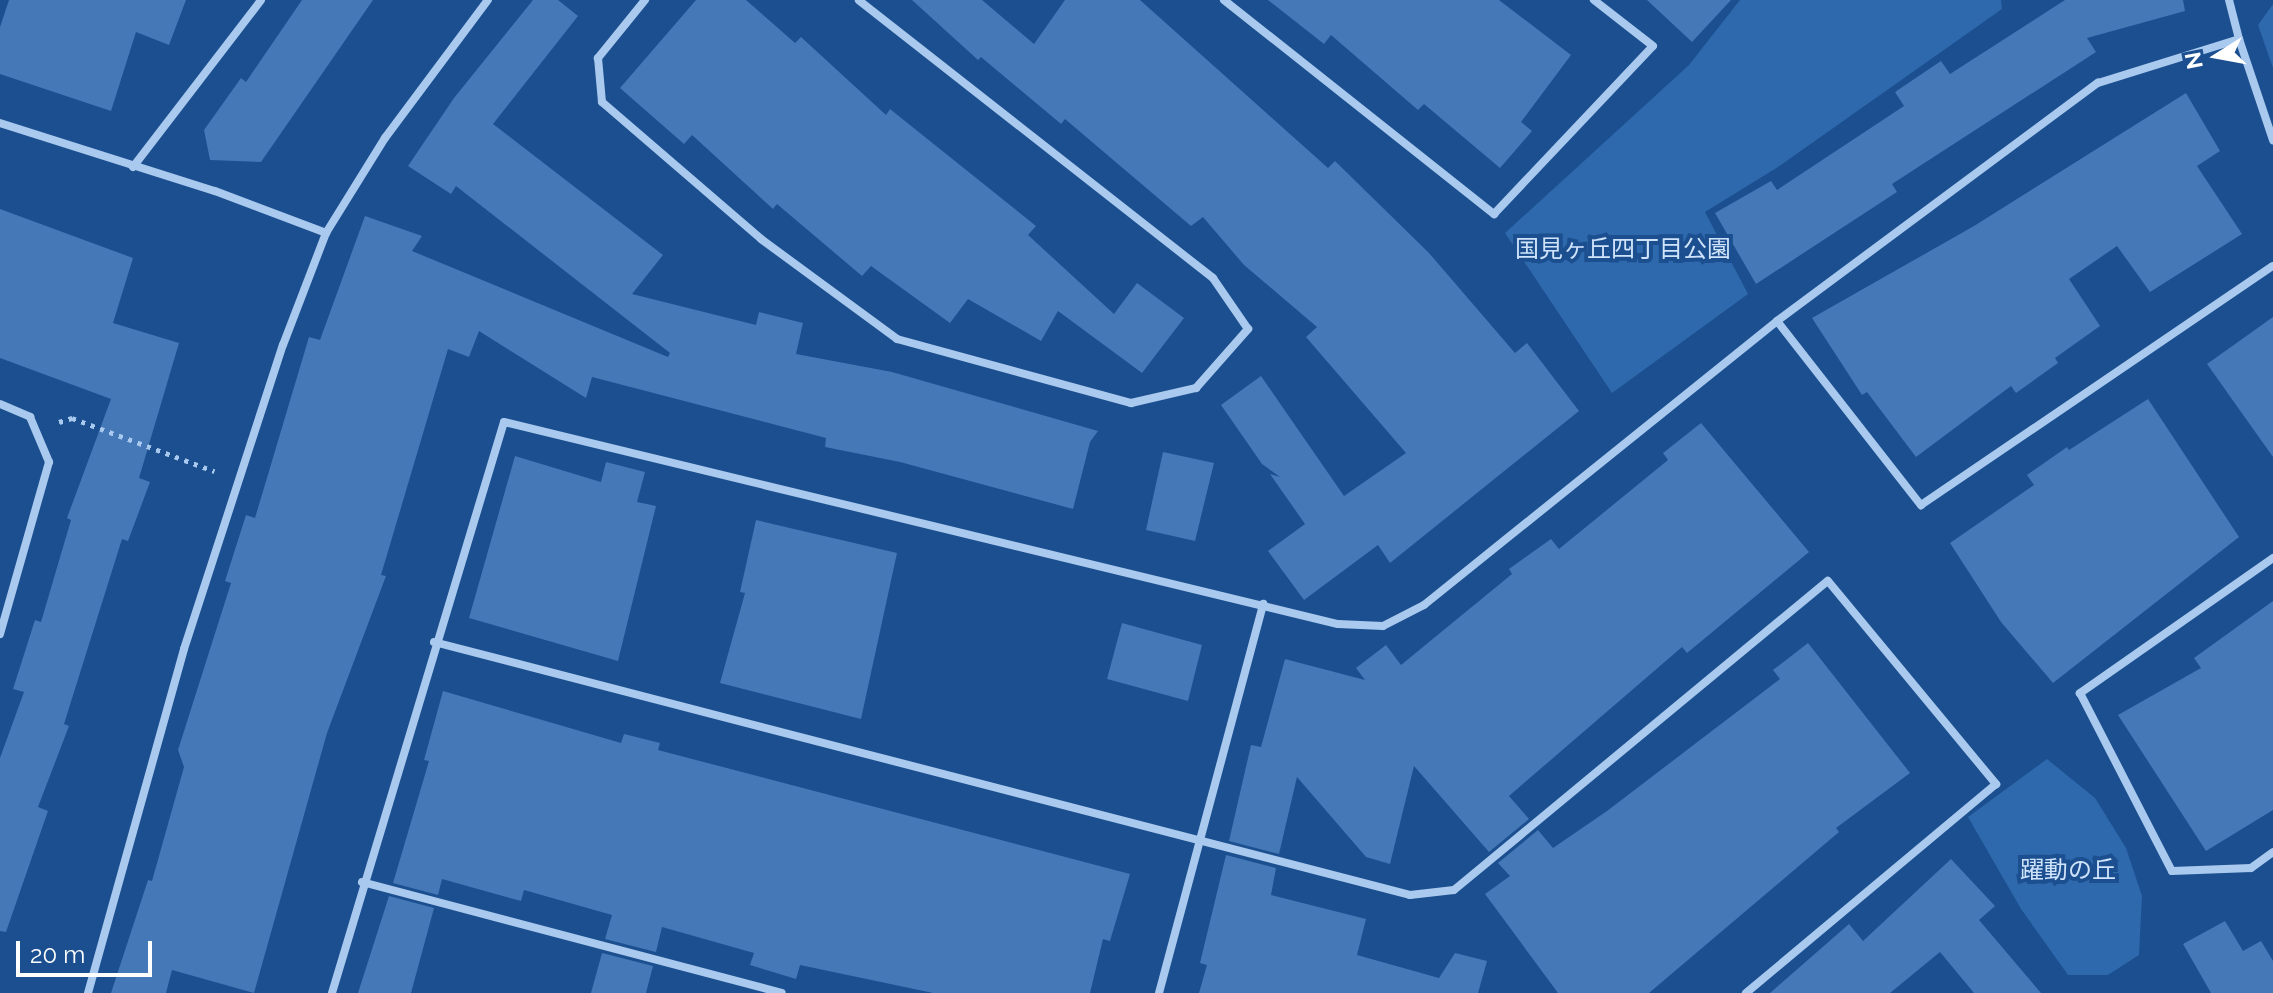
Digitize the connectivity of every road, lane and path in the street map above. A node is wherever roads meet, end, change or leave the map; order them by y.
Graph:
1 (261, 0) edge
2 (488, 0) edge
3 (859, 0) edge
4 (1224, 0) edge
5 (1594, 0) edge
6 (2229, 0) edge
7 (644, 1) edge
8 (2239, 39) junction
9 (0, 123) edge
10 (2273, 140) edge
11 (133, 167) junction
12 (326, 233) junction
13 (2273, 266) edge
14 (1777, 321) junction
15 (0, 404) edge
16 (35, 429) junction
17 (239, 480) junction
18 (2273, 558) edge
19 (1263, 604) junction
20 (0, 634) edge
21 (434, 642) junction
22 (1201, 838) junction
23 (2273, 852) edge
24 (362, 882) junction
25 (88, 993) edge
26 (332, 993) edge
27 (782, 993) edge
28 (1159, 993) edge
29 (1746, 993) edge

1 - 11 street
2 - 12 street
3 - 7 street
4 - 5 street
6 - 8 street
8 - 10 street
8 - 14 street
9 - 11 street
11 - 12 street
12 - 17 street
13 - 14 street
14 - 19 street
15 - 16 street
16 - 17 path
16 - 20 street
17 - 25 street
18 - 23 street
19 - 21 street
19 - 22 street
21 - 22 street
21 - 24 street
22 - 28 street
22 - 29 street
24 - 26 street
24 - 27 street

